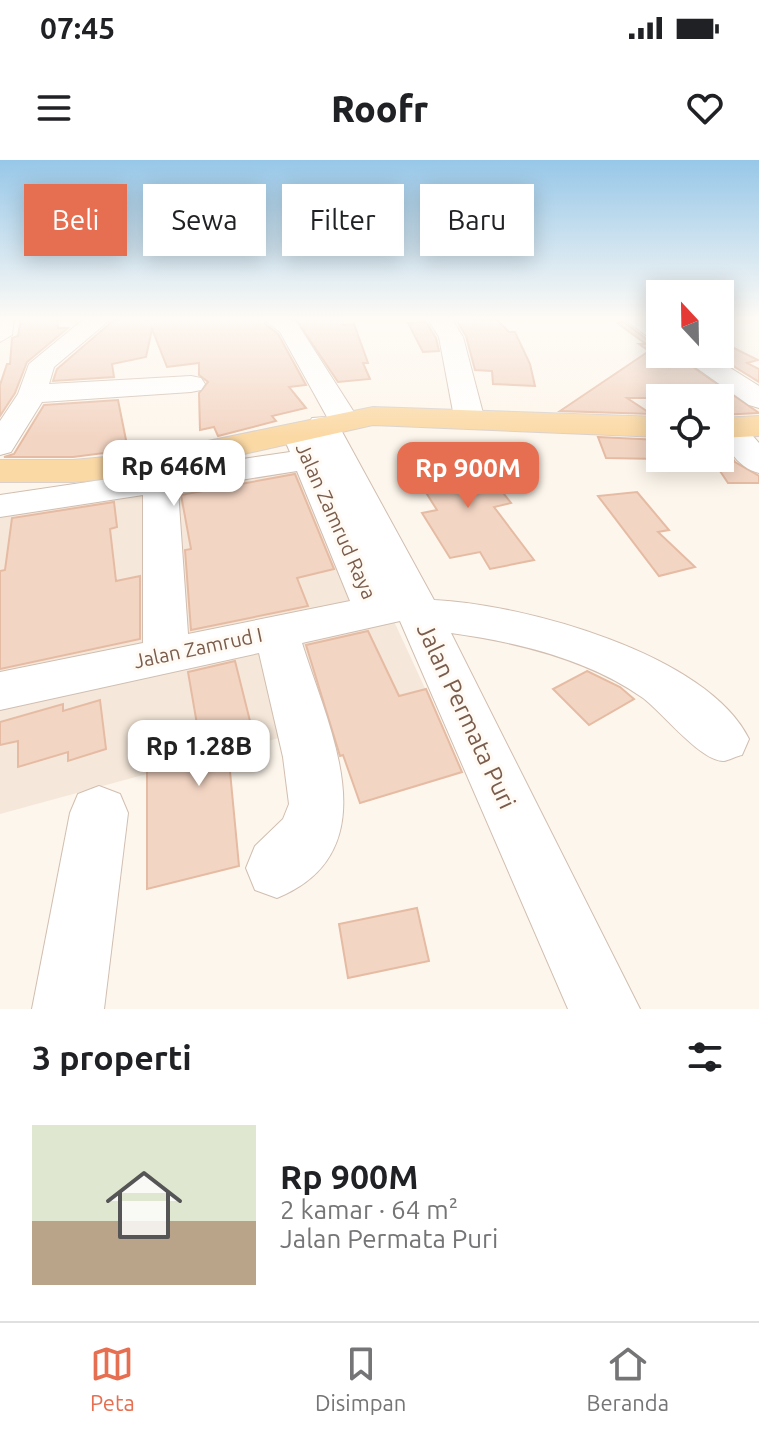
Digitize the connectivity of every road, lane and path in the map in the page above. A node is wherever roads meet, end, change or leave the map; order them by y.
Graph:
1 (50, 358) edge
2 (298, 358) edge
3 (456, 358) edge
4 (711, 368) edge
5 (191, 384) dead end
6 (32, 394) junction
7 (759, 399) edge
8 (469, 417) junction
9 (646, 426) edge
10 (736, 427) edge
11 (322, 438) junction
12 (0, 445) edge
13 (759, 463) edge
14 (160, 481) junction
15 (1, 501) edge
16 (402, 608) junction
17 (276, 631) junction
18 (166, 655) junction
19 (0, 691) edge
20 (723, 739) dead end
21 (99, 813) dead end
22 (277, 868) dead end
23 (68, 1009) edge
24 (604, 1009) edge

1 - 6 street
2 - 11 street, Jalan Zamrud Raya
3 - 8 street
4 - 7 street
5 - 6 street
6 - 12 street
8 - 9 main road
8 - 11 main road
10 - 13 street
11 - 14 street
11 - 15 main road
11 - 16 street, Jalan Zamrud Raya
14 - 15 street
14 - 18 street
16 - 17 street, Jalan Zamrud I
16 - 20 street, Jalan Zamrud I
16 - 24 street, Jalan Permata Puri
17 - 18 street, Jalan Zamrud I
17 - 22 street
18 - 19 street, Jalan Zamrud I
21 - 23 street

